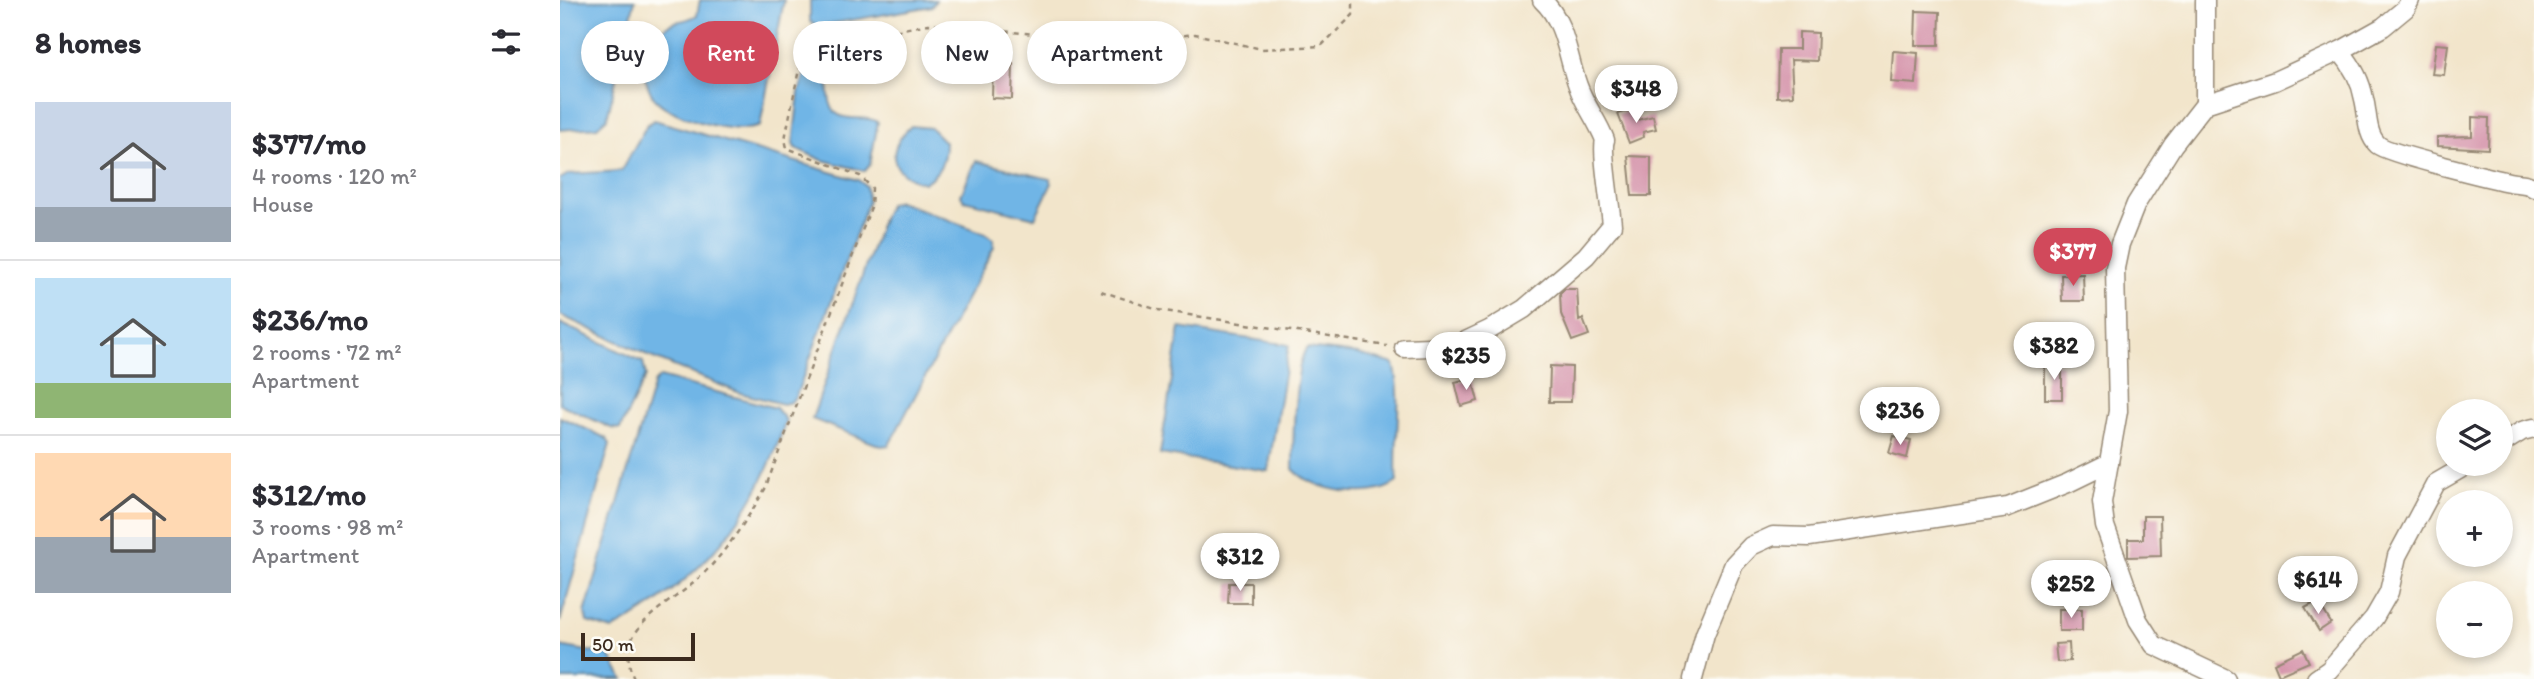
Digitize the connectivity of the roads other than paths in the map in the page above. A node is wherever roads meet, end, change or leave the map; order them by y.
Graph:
1 (1542, 0) edge
2 (2205, 0) edge
3 (2410, 0) edge
4 (2340, 51) junction
5 (2205, 104) junction
6 (2534, 188) edge
7 (1404, 348) road end
8 (2534, 428) edge
9 (2513, 437) edge
10 (2109, 463) junction
11 (2448, 476) edge
12 (1693, 679) edge
13 (2226, 679) edge
14 (2316, 679) edge

1 - 7 street
2 - 5 street
3 - 4 street
4 - 5 street
4 - 6 street
5 - 10 street
8 - 9 street
10 - 12 street
10 - 13 street
11 - 14 street

